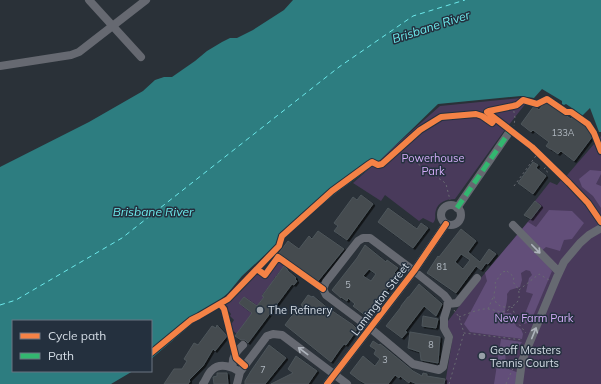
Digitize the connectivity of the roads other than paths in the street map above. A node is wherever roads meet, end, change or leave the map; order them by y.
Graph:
1 (89, 0) edge
2 (146, 0) edge
3 (113, 27) junction
4 (141, 57) dead end
5 (0, 66) edge
6 (508, 129) road end
7 (457, 208) junction
8 (446, 224) junction
9 (512, 225) dead end
10 (601, 228) edge
11 (414, 271) junction
12 (559, 272) junction
13 (477, 278) dead end
14 (448, 304) junction
15 (370, 328) junction
16 (243, 345) dead end
17 (233, 367) junction
18 (240, 372) junction
19 (334, 375) junction
20 (203, 384) edge
21 (237, 384) edge
22 (327, 384) edge
23 (346, 384) edge
24 (519, 384) edge

1 - 3 street
2 - 3 street
3 - 4 street
3 - 5 street
6 - 7 street
7 - 8 street, Lamington Street
7 - 8 street
8 - 11 street, Lamington Street
9 -> 12 street
10 - 12 street
11 - 14 street
11 - 15 street, Lamington Street
11 - 15 street
24 -> 12 street
13 - 14 street
14 - 15 street
15 - 19 street, Lamington Street
16 - 17 street
17 - 18 street
17 - 20 street
19 -> 18 street
18 - 21 street
19 - 22 street, Lamington Street
19 - 23 street

